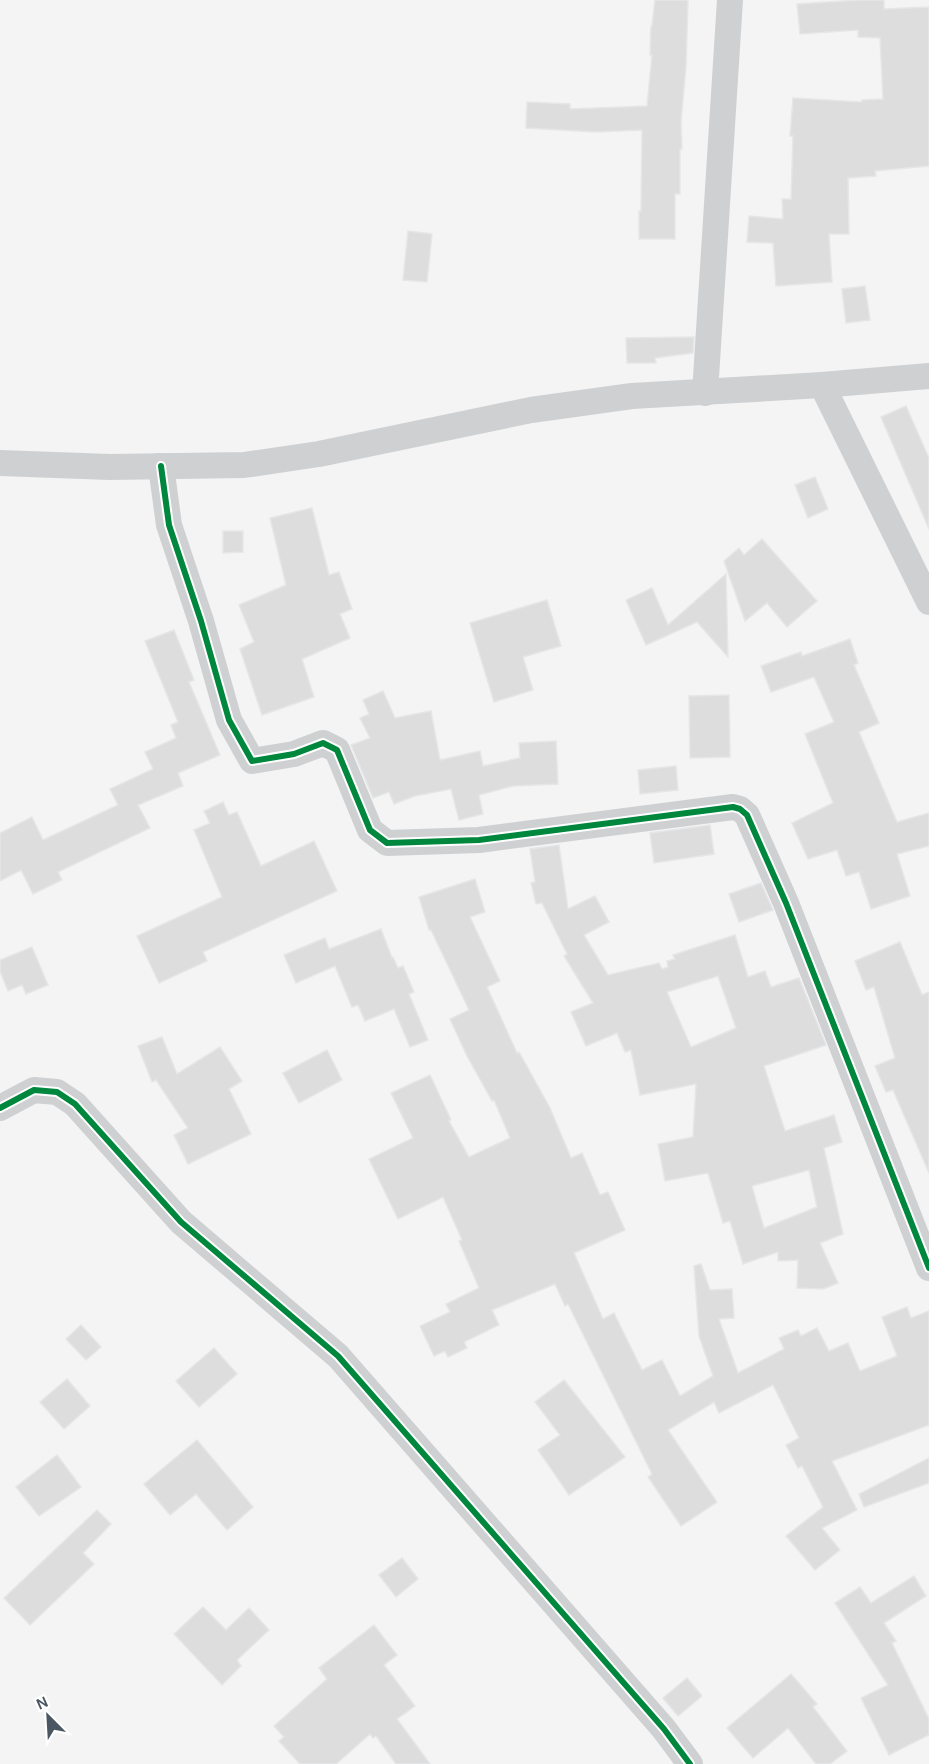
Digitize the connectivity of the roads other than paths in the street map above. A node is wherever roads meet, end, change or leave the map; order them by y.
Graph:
1 (730, 0) edge
2 (929, 376) edge
3 (822, 385) junction
4 (705, 393) junction
5 (0, 463) edge
6 (161, 466) junction
7 (929, 602) edge
8 (0, 1108) edge
9 (929, 1268) edge
10 (690, 1764) edge

1 - 4 street
2 - 3 street
3 - 4 street
3 - 7 street
4 - 6 street
5 - 6 street
6 - 9 street
8 - 10 street

